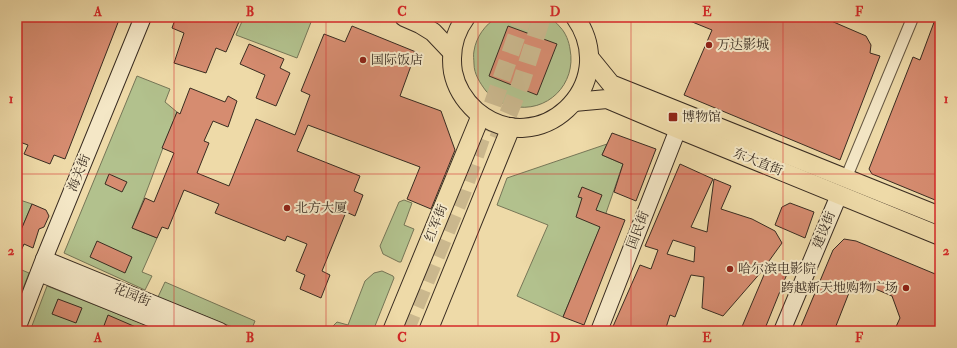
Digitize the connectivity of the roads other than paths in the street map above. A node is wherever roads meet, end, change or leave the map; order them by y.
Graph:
1 (143, 17) edge
2 (404, 17) edge
3 (466, 17) edge
4 (575, 17) edge
5 (913, 17) edge
6 (452, 52) junction
7 (590, 57) junction
8 (574, 102) junction
9 (481, 115) junction
10 (511, 127) junction
11 (678, 129) junction
12 (846, 178) junction
13 (839, 195) junction
14 (940, 216) edge
15 (940, 236) edge
16 (41, 266) junction
17 (17, 329) edge
18 (213, 330) edge
19 (182, 331) edge
20 (392, 331) edge
21 (428, 331) edge
22 (599, 331) edge
23 (782, 331) edge

1 - 16 street, 海关街
2 - 6 main road
3 - 6 main road
4 - 7 main road
5 - 12 street
6 - 9 main road
7 - 8 main road
7 - 12 main road, 东大直街
8 - 10 main road
8 - 11 main road, 东大直街
9 - 10 main road
9 - 20 main road, 红军街
10 - 21 main road
11 - 13 main road, 东大直街
11 - 22 street, 国民街
12 - 14 main road, 东大直街
13 - 15 main road, 东大直街
13 - 23 street, 建设街
16 - 17 street, 海关街
16 - 18 street, 花园街
16 - 19 street, 花园街

